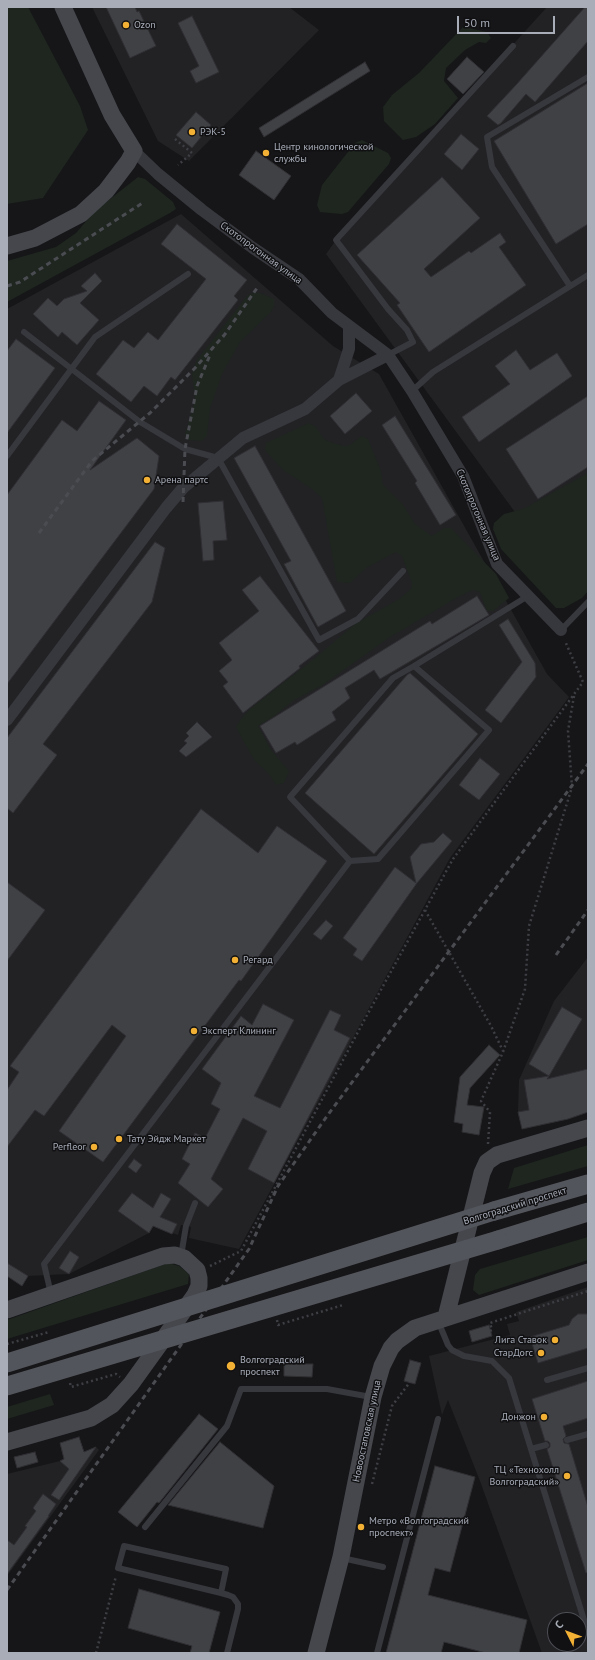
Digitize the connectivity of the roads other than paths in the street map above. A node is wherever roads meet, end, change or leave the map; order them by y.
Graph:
1 (63, 7) edge
2 (513, 46) dead end
3 (588, 76) edge
4 (134, 151) junction
5 (7, 246) edge
6 (188, 274) dead end
7 (588, 275) edge
8 (570, 286) junction
9 (349, 327) junction
10 (24, 332) dead end
11 (388, 355) junction
12 (72, 369) junction
13 (339, 380) junction
14 (412, 390) junction
15 (7, 456) edge
16 (218, 458) junction
17 (403, 571) dead end
18 (528, 596) junction
19 (588, 602) edge
20 (561, 630) joint
21 (414, 666) junction
22 (7, 720) edge
23 (350, 861) junction
24 (588, 1128) edge
25 (588, 1184) edge
26 (195, 1203) dead end
27 (588, 1212) edge
28 (180, 1257) junction
29 (588, 1272) edge
30 (51, 1295) junction
31 (7, 1310) edge
32 (442, 1318) junction
33 (7, 1363) edge
34 (588, 1368) edge
35 (547, 1380) dead end
36 (7, 1386) edge
37 (373, 1397) junction
38 (438, 1419) dead end
39 (588, 1435) edge
40 (567, 1440) dead end
41 (7, 1442) edge
42 (546, 1445) dead end
43 (531, 1449) junction
44 (145, 1527) dead end
45 (341, 1557) junction
46 (383, 1567) dead end
47 (221, 1593) junction
48 (588, 1633) edge
49 (227, 1653) edge
50 (316, 1653) edge
51 (377, 1653) edge

1 - 4 street, Скотопрогонная улица
2 - 11 lane
3 - 8 lane
4 - 5 street
4 - 9 street, Скотопрогонная улица
6 - 12 lane
7 - 8 lane
8 - 14 lane
9 - 11 street, Скотопрогонная улица
9 - 13 street
10 - 12 lane
11 - 13 street
11 - 14 street, Скотопрогонная улица
12 - 15 lane
12 - 16 lane
13 - 16 street
14 - 18 street, Скотопрогонная улица
16 - 17 lane
16 - 22 street
18 - 20 street, Скотопрогонная улица
18 - 21 lane
19 - 20 lane
21 - 23 lane
21 - 23 lane
23 - 30 lane
24 - 32 street
25 - 33 main road, Волгоградский проспект, bridge
26 - 28 lane
27 - 36 main road, bridge
28 - 30 street
28 - 41 street
29 - 32 street, Новоостаповская улица
30 - 31 street
32 - 37 street, Новоостаповская улица
32 - 43 lane
34 - 35 lane
37 - 44 lane
37 - 45 street, Новоостаповская улица
38 - 51 lane
39 - 40 lane
42 - 43 lane
43 - 48 lane
45 - 46 lane
45 - 50 street, Новоостаповская улица
47 - 47 lane
47 - 49 lane

